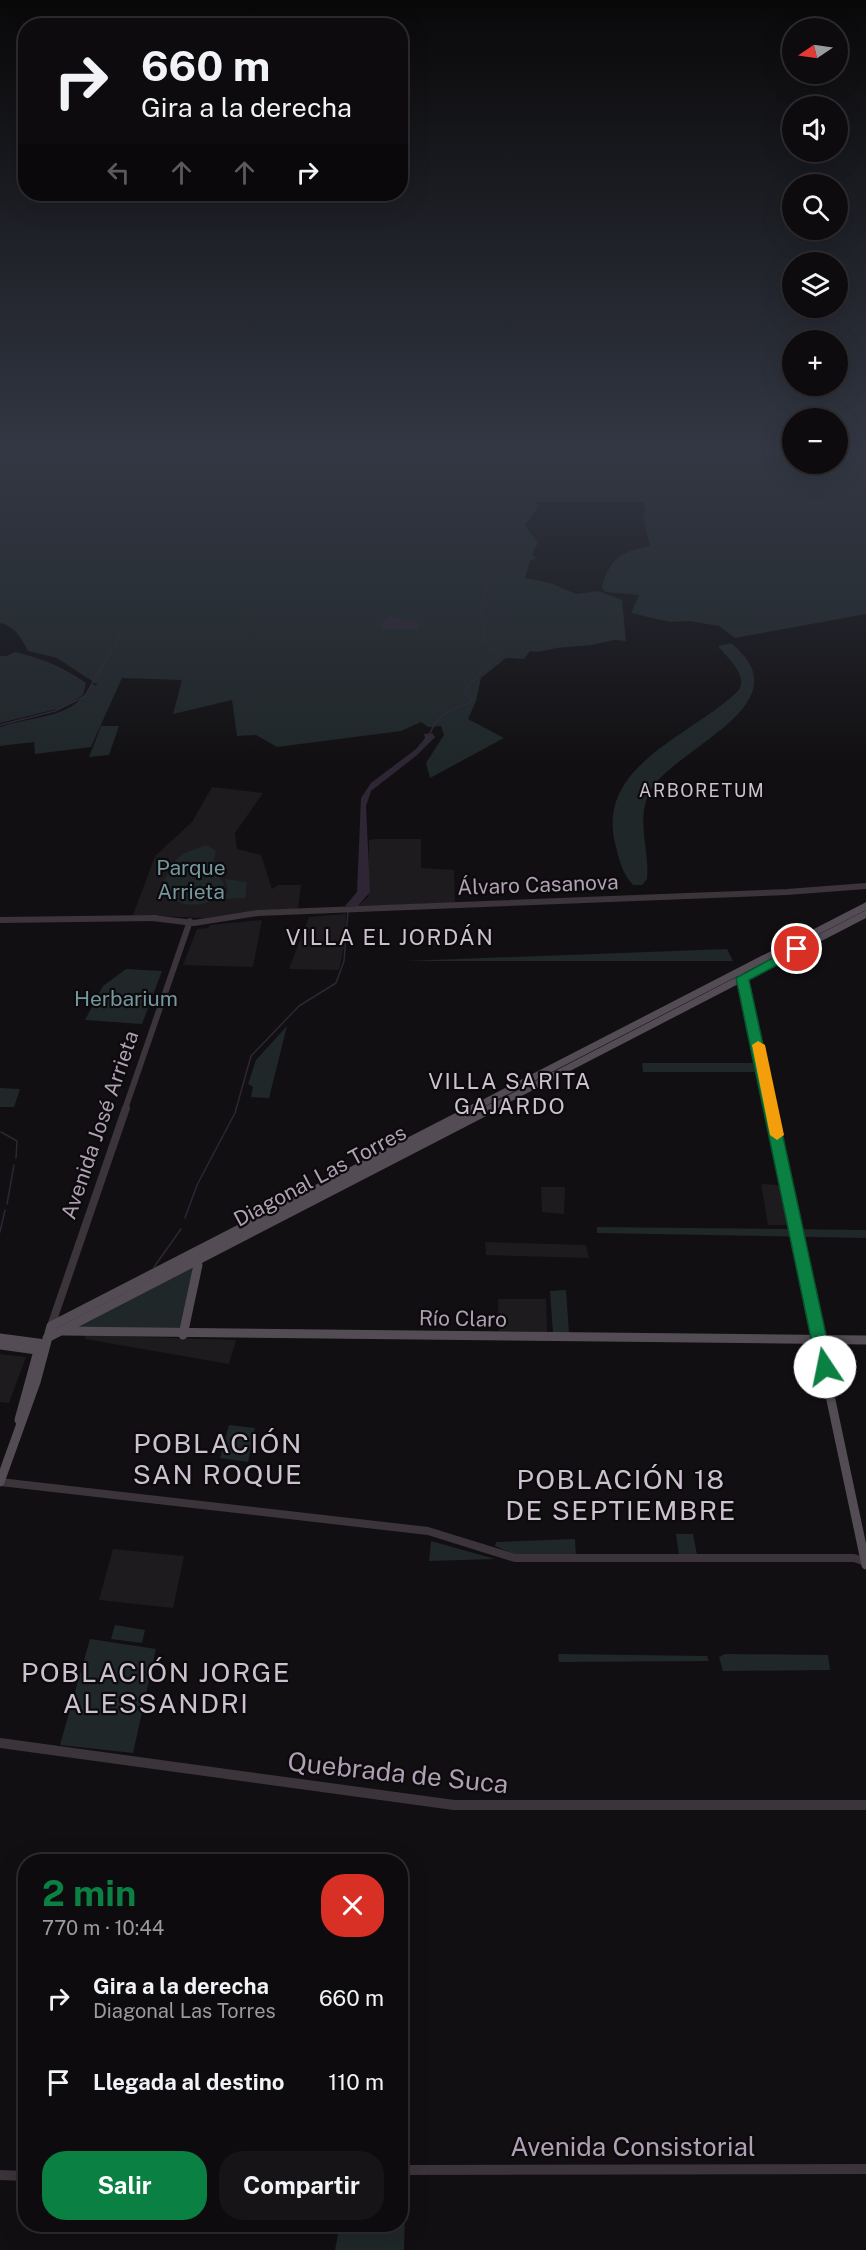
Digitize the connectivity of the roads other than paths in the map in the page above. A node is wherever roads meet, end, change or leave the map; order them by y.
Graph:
1 (866, 885) edge
2 (551, 901) junction
3 (581, 904) dead end
4 (866, 906) edge
5 (414, 907) junction
6 (350, 910) junction
7 (866, 914) edge
8 (190, 921) junction
9 (0, 922) edge
10 (741, 974) junction
11 (187, 1256) junction
12 (198, 1261) junction
13 (55, 1329) junction
14 (183, 1335) junction
15 (0, 1338) edge
16 (820, 1339) junction
17 (866, 1340) edge
18 (0, 1345) edge
19 (44, 1346) junction
20 (0, 1482) edge
21 (866, 1563) edge
22 (0, 1743) edge
23 (866, 1805) edge
24 (866, 2169) edge
25 (408, 2170) edge
26 (0, 2175) edge
27 (18, 2176) edge

1 - 2 street, Álvaro Casanova
2 - 3 street
2 - 5 street, Álvaro Casanova
4 - 10 main road, Diagonal Las Torres
5 - 6 street, Álvaro Casanova
5 - 6 street, Álvaro Casanova
6 - 8 street, Álvaro Casanova
7 - 10 main road, Diagonal Las Torres
8 - 9 street, Álvaro Casanova
8 - 13 street, Avenida José Arrieta
10 - 11 main road, Diagonal Las Torres
10 - 12 main road, Diagonal Las Torres
10 - 16 main road
11 - 12 main road
11 - 13 main road, Diagonal Las Torres
12 - 13 main road, Diagonal Las Torres
12 - 14 main road
13 - 14 main road, Río Claro
13 - 19 main road, Diagonal Las Torres
14 - 16 main road, Río Claro
15 - 19 main road
16 - 17 main road, Río Claro
16 - 21 main road
18 - 19 main road
19 - 20 main road
20 - 21 street
22 - 23 street, Quebrada de Suca
24 - 25 street, Avenida Consistorial
26 - 27 street

